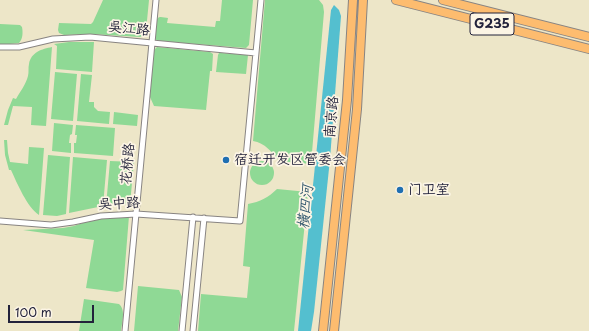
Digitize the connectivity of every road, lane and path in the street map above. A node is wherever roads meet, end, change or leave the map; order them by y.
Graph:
1 (156, 0) edge
2 (261, 0) edge
3 (353, 0) edge
4 (363, 0) edge
5 (396, 0) edge
6 (443, 0) edge
7 (589, 36) edge
8 (152, 43) junction
9 (0, 48) edge
10 (589, 49) edge
11 (256, 53) junction
12 (136, 214) junction
13 (193, 217) junction
14 (204, 218) junction
15 (0, 221) edge
16 (125, 331) edge
17 (182, 331) edge
18 (193, 331) edge
19 (323, 331) edge
20 (334, 331) edge

1 - 8 street, 花桥路
2 - 11 street
3 - 19 main road, 南京路
4 - 20 main road, 南京路
5 - 10 main road, G235
6 - 7 main road, G235
8 - 9 street, 吴江路
8 - 11 street, 吴江路
8 - 12 street, 花桥路
11 - 14 street, 吴中路
12 - 13 street, 吴中路
12 - 15 street, 吴中路
12 - 16 street, 花桥路
13 - 14 street, 吴中路
13 - 17 street
14 - 18 street

